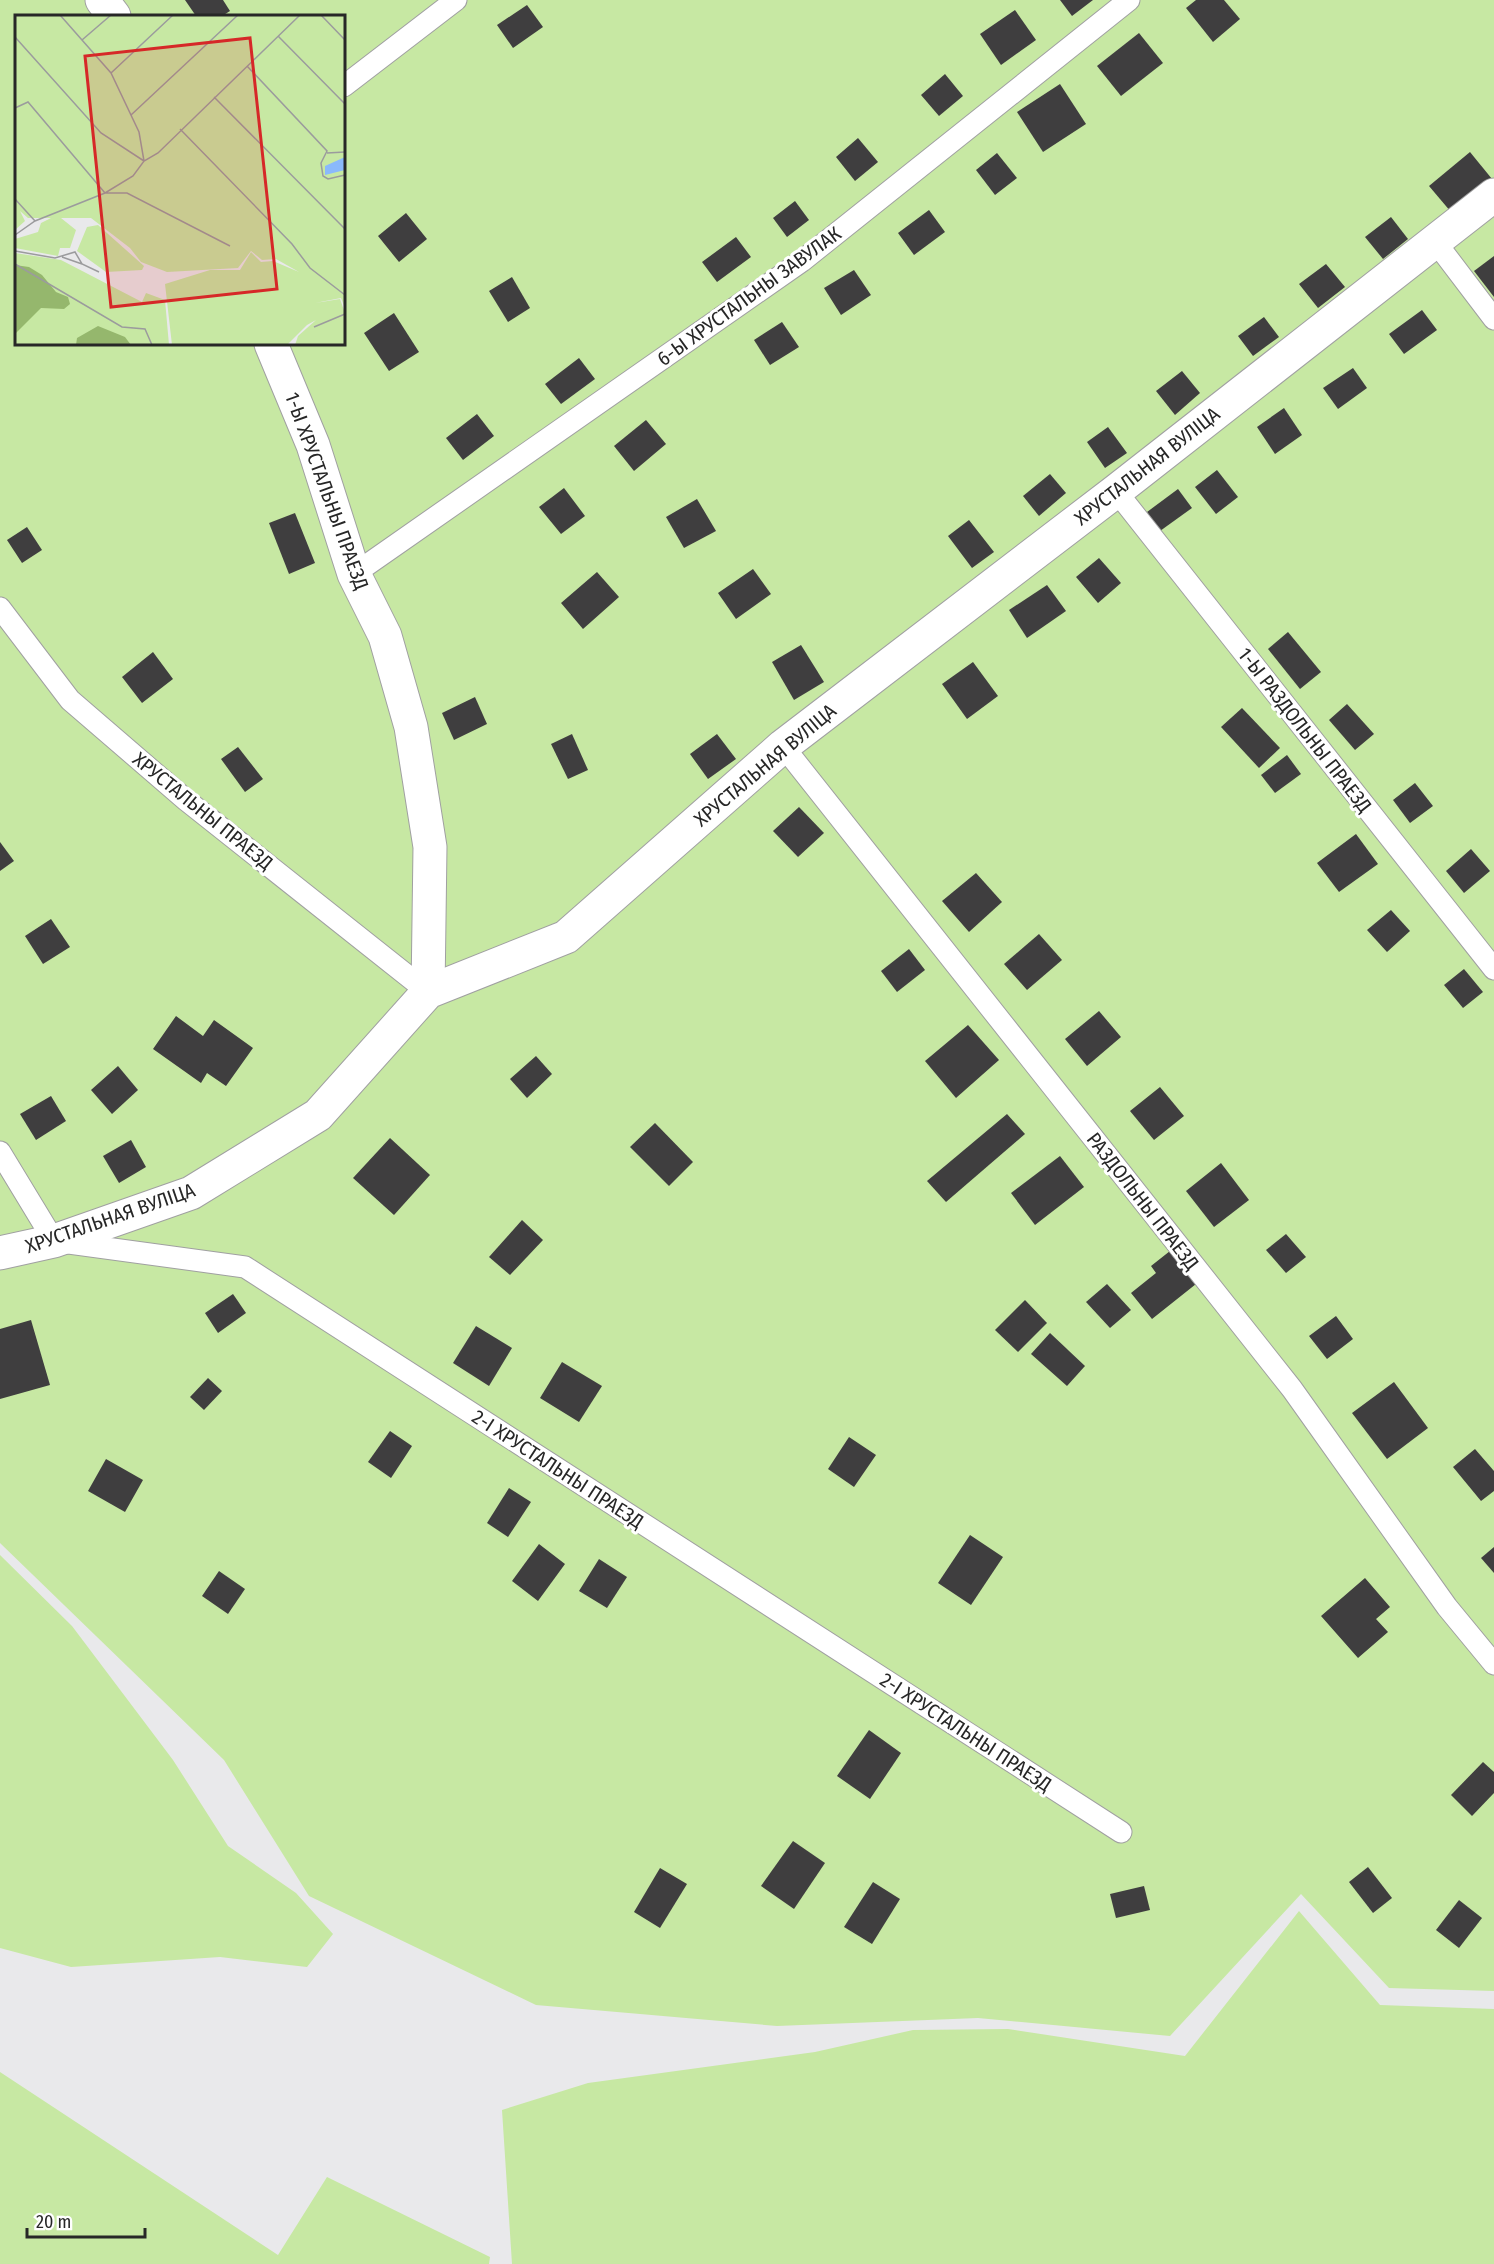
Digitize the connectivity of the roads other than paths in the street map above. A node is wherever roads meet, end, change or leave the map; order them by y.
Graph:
1 (102, 0) edge
2 (456, 0) edge
3 (1129, 0) edge
4 (113, 15) edge
5 (345, 85) edge
6 (1494, 195) edge
7 (1434, 240) junction
8 (1494, 319) edge
9 (271, 345) edge
10 (1116, 490) junction
11 (354, 574) junction
12 (0, 608) edge
13 (783, 746) junction
14 (1494, 969) edge
15 (428, 992) junction
16 (0, 1152) edge
17 (54, 1241) junction
18 (0, 1253) edge
19 (1494, 1664) edge
20 (1121, 1832) dead end

1 - 4 street
2 - 5 lane
3 - 11 lane, 6-Ы ХРУСТАЛЬНЫ ЗАВУЛАК
6 - 7 street, ХРУСТАЛЬНАЯ ВУЛІЦА
7 - 8 lane
7 - 10 street, ХРУСТАЛЬНАЯ ВУЛІЦА
9 - 11 street, 1-Ы ХРУСТАЛЬНЫ ПРАЕЗД
10 - 13 street, ХРУСТАЛЬНАЯ ВУЛІЦА
10 - 14 lane, 1-Ы РАЗДОЛЬНЫ ПРАЕЗД
11 - 15 street, 1-Ы ХРУСТАЛЬНЫ ПРАЕЗД
12 - 15 lane, ХРУСТАЛЬНЫ ПРАЕЗД
13 - 15 street, ХРУСТАЛЬНАЯ ВУЛІЦА
13 - 19 lane, РАЗДОЛЬНЫ ПРАЕЗД
15 - 17 street, ХРУСТАЛЬНАЯ ВУЛІЦА
16 - 17 lane
17 - 18 street, ХРУСТАЛЬНАЯ ВУЛІЦА
17 - 20 lane, 2-І ХРУСТАЛЬНЫ ПРАЕЗД

